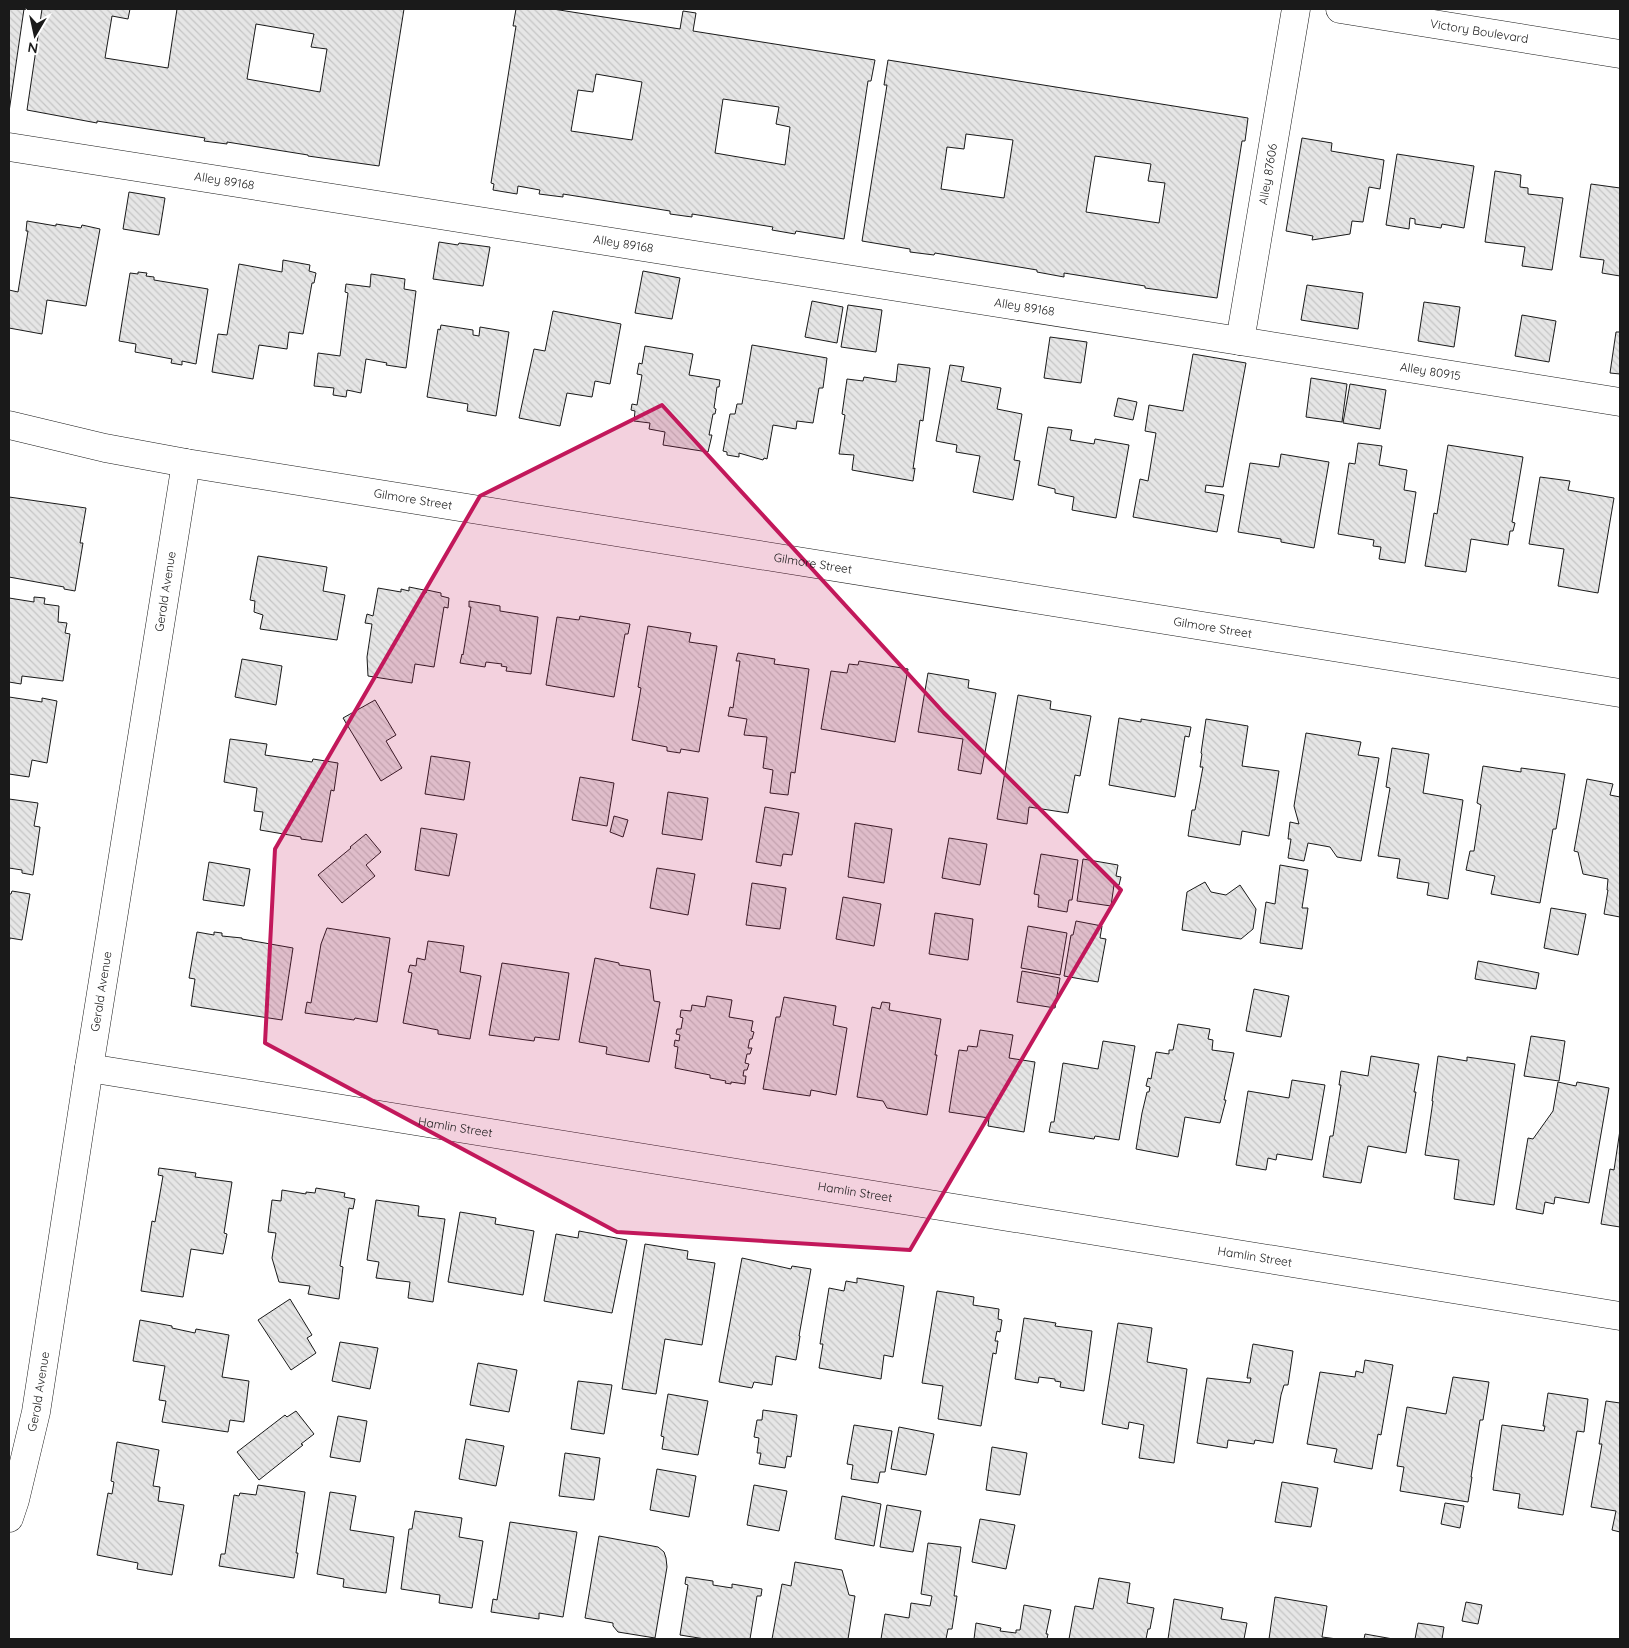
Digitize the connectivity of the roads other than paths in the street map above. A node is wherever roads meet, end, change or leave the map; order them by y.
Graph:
1 (1296, 9) edge
2 (1340, 9) edge
3 (1620, 54) edge
4 (9, 148) edge
5 (1240, 341) junction
6 (1620, 402) edge
7 (9, 425) edge
8 (186, 463) junction
9 (1620, 693) edge
10 (89, 1068) junction
11 (1620, 1316) edge
12 (9, 1518) edge

1 - 5 street, Alley 87606
2 - 3 street, Victory Boulevard
4 - 5 street, Alley 89168
5 - 6 street, Alley 80915
7 - 8 street, Gilmore Street
8 - 9 street, Gilmore Street
8 - 10 street, Gerald Avenue
10 - 11 street, Hamlin Street
10 - 12 street, Gerald Avenue

